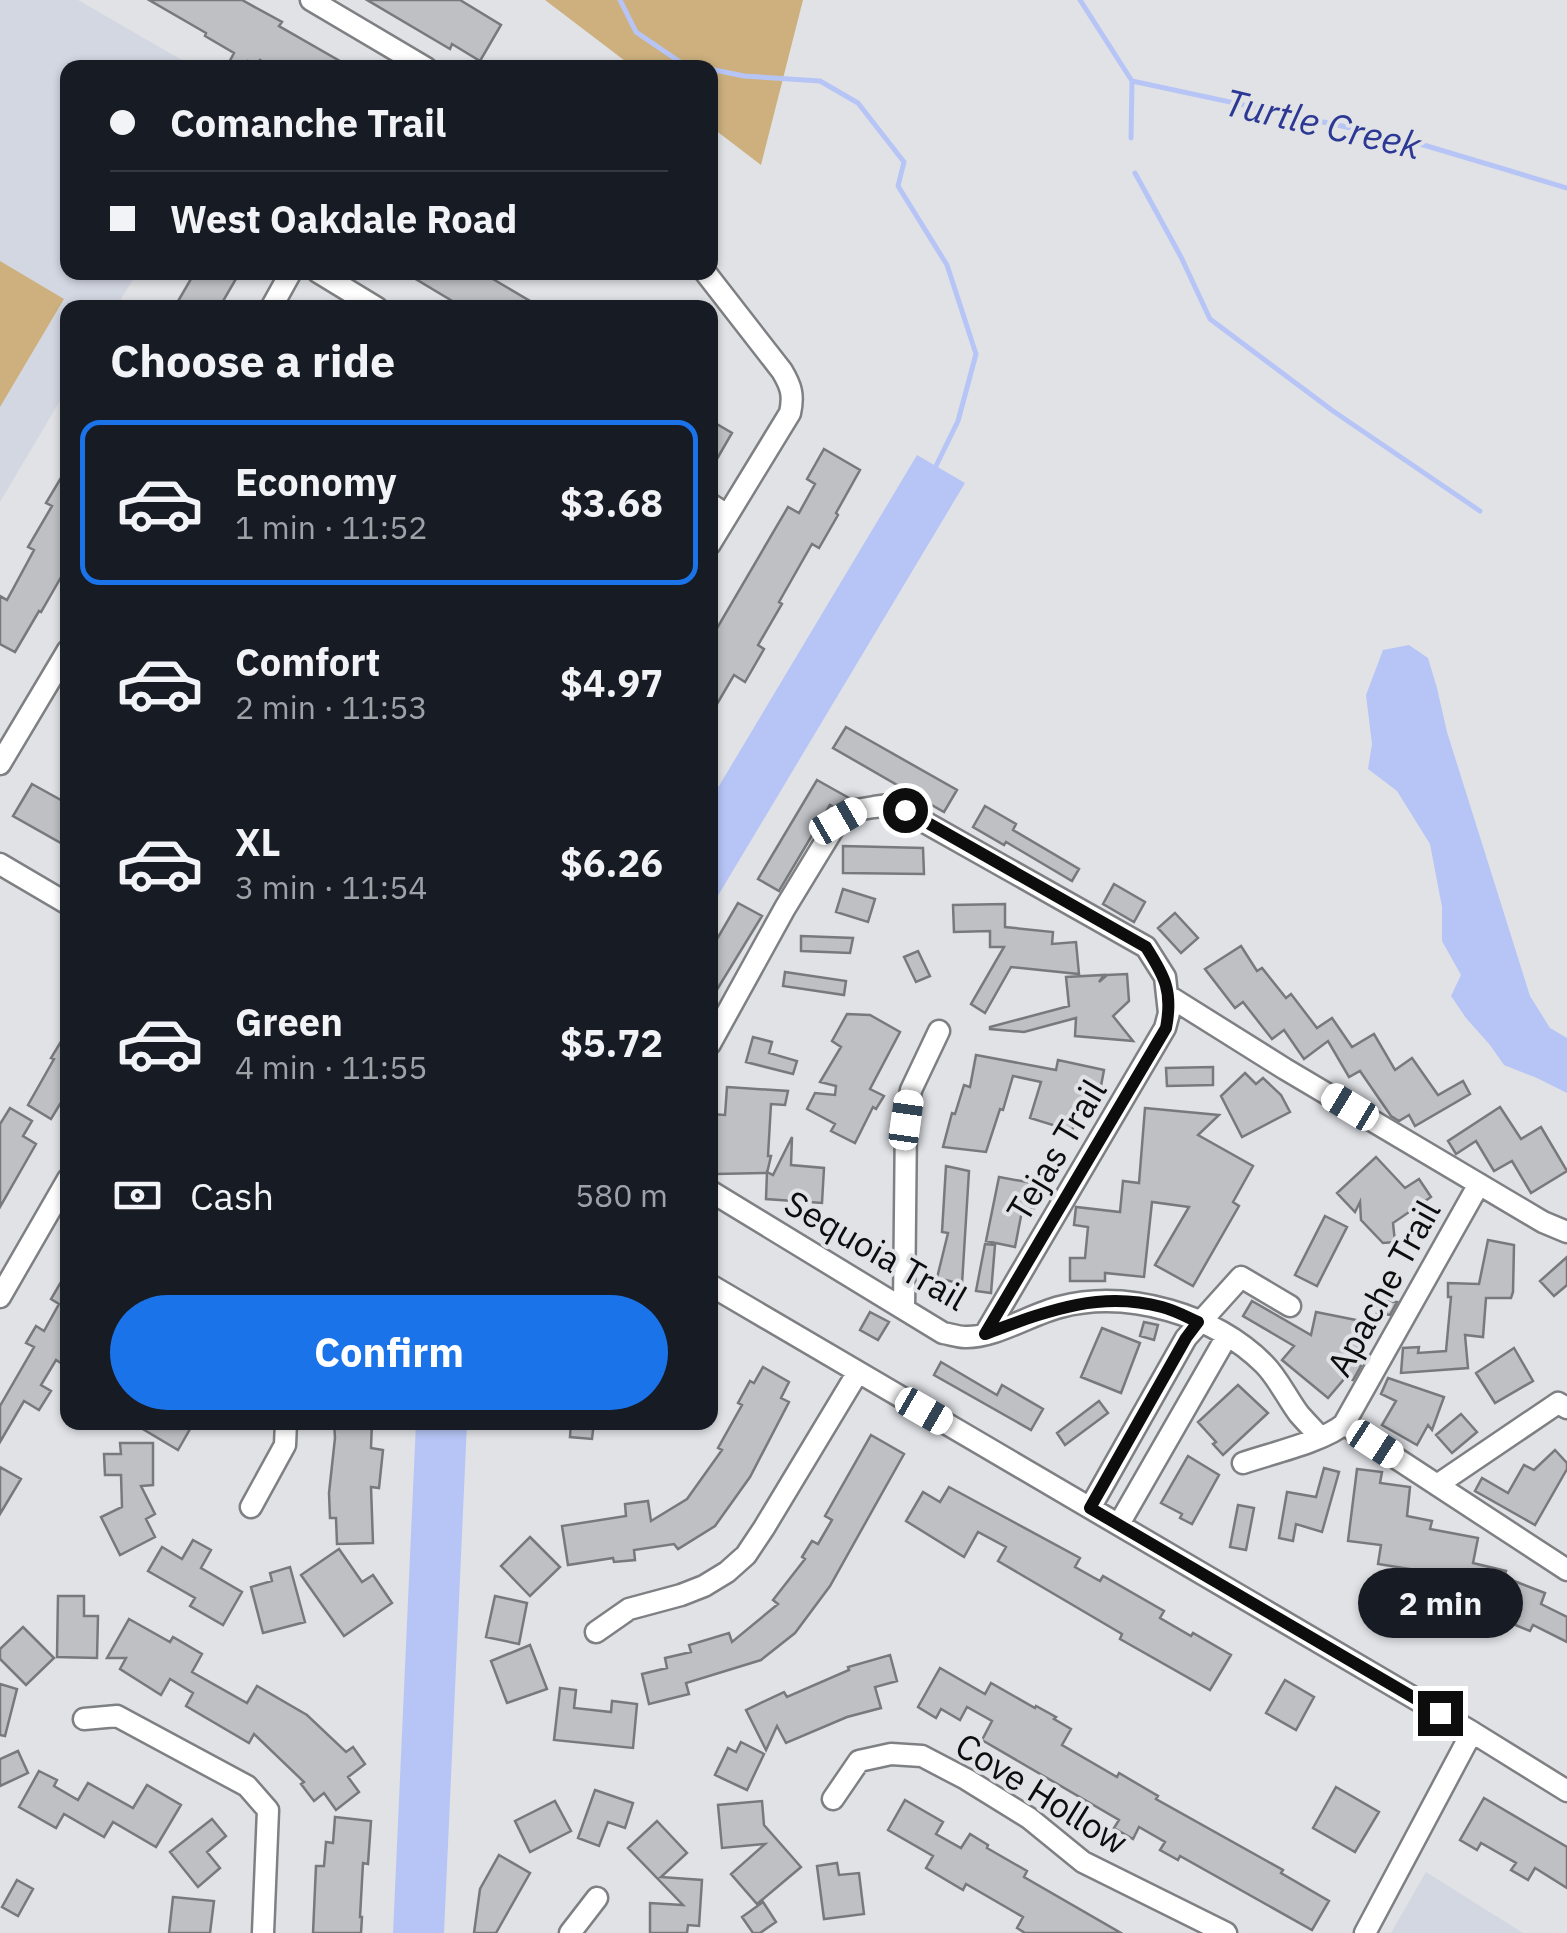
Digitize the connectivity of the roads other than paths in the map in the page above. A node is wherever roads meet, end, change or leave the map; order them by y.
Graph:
1 (311, 0) edge
2 (408, 60) edge
3 (331, 280) edge
4 (711, 280) edge
5 (364, 300) edge
6 (719, 510) edge
7 (60, 663) edge
8 (0, 764) edge
9 (0, 864) edge
10 (60, 899) edge
11 (1168, 995) junction
12 (718, 1029) edge
13 (939, 1031) dead end
14 (1479, 1184) junction
15 (60, 1192) edge
16 (718, 1196) edge
17 (1567, 1232) edge
18 (718, 1290) edge
19 (0, 1298) edge
20 (1290, 1306) dead end
21 (904, 1309) junction
22 (1198, 1322) junction
23 (985, 1334) junction
24 (1228, 1336) junction
25 (858, 1372) junction
26 (1567, 1408) edge
27 (1344, 1424) junction
28 (286, 1430) edge
29 (1320, 1436) junction
30 (1243, 1463) dead end
31 (1437, 1485) junction
32 (250, 1506) dead end
33 (1090, 1508) junction
34 (1118, 1524) junction
35 (1567, 1570) edge
36 (596, 1632) dead end
37 (84, 1719) dead end
38 (1472, 1732) junction
39 (1567, 1791) edge
40 (832, 1799) dead end
41 (597, 1898) dead end
42 (263, 1933) edge
43 (570, 1933) edge
44 (1226, 1933) edge
45 (1365, 1933) edge

1 - 2 street
3 - 5 street
4 - 6 street
7 - 8 street
9 - 10 street
11 - 12 street
11 - 14 street
11 - 23 street, Tejas Trail
13 - 21 street
14 - 17 street
14 - 27 street, Apache Trail
15 - 19 street
16 - 21 street, Sequoia Trail
18 - 25 street
20 - 22 street
21 - 23 street, Sequoia Trail
22 - 23 street, Sequoia Trail
22 - 24 street, Sequoia Trail
22 - 33 street
24 - 29 street, Sequoia Trail
24 - 34 street
25 - 33 street
25 - 36 street
26 - 31 street
27 - 29 street
27 - 31 street
28 - 32 street
29 - 30 street
31 - 35 street
33 - 34 street
34 - 38 street
37 - 42 street
38 - 39 street
38 - 45 street
40 - 44 street, Cove Hollow
41 - 43 street

